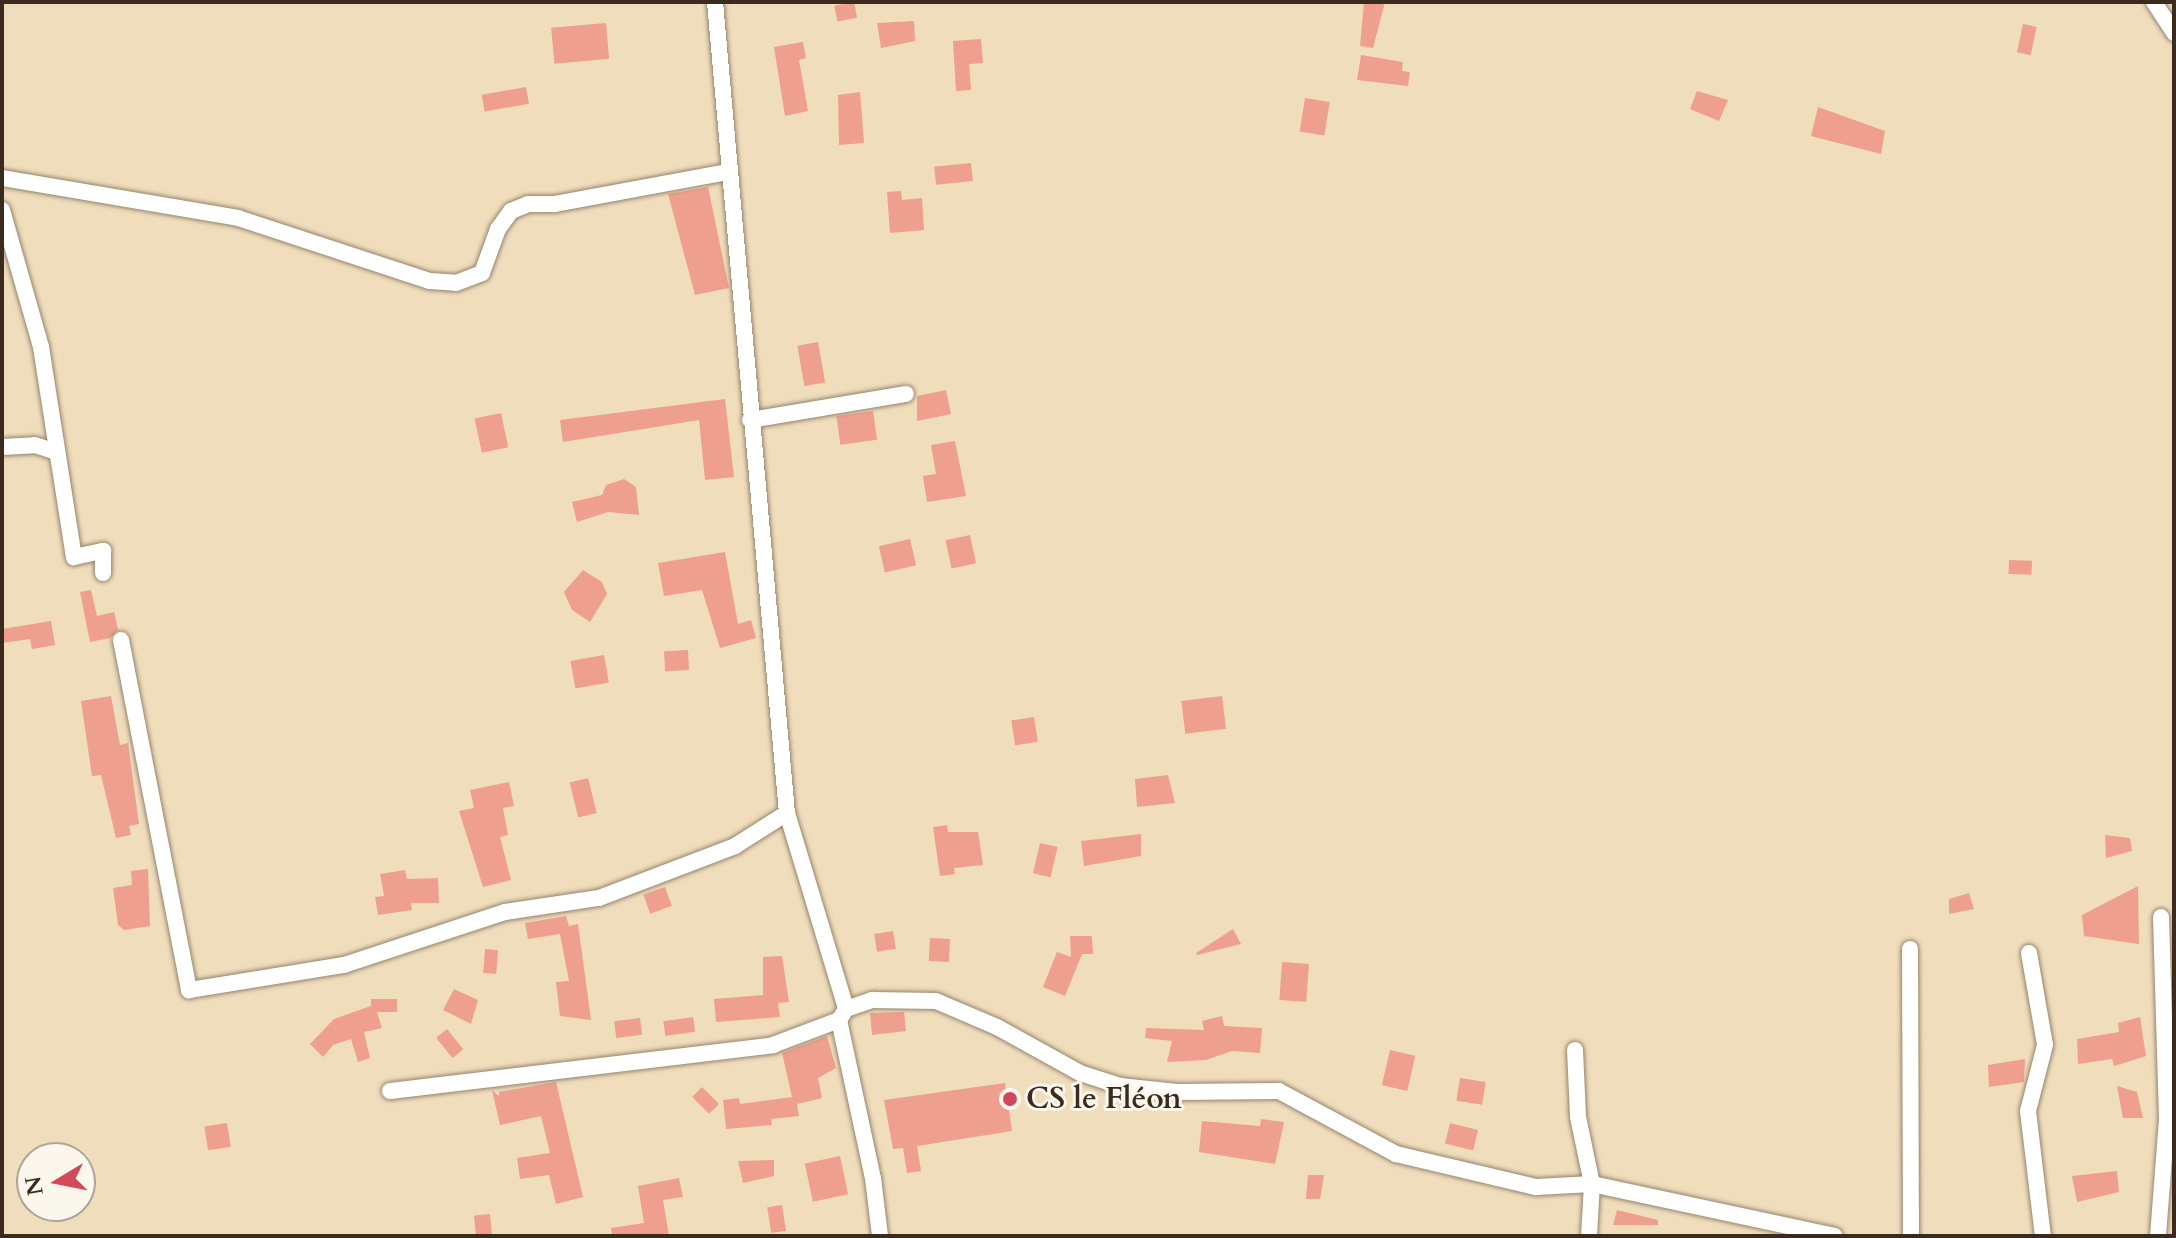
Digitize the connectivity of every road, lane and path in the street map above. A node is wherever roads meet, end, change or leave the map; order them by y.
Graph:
1 (715, 2) edge
2 (2154, 2) edge
3 (2174, 33) edge
4 (727, 172) junction
5 (2, 178) edge
6 (2, 210) edge
7 (906, 394) dead end
8 (750, 420) junction
9 (2, 447) edge
10 (56, 452) junction
11 (103, 573) dead end
12 (121, 640) dead end
13 (787, 813) junction
14 (2161, 917) dead end
15 (1910, 949) dead end
16 (2029, 953) dead end
17 (842, 1014) junction
18 (1575, 1050) dead end
19 (390, 1091) dead end
20 (1592, 1184) junction
21 (880, 1236) edge
22 (1589, 1236) edge
23 (1834, 1236) edge
24 (1911, 1236) edge
25 (2043, 1236) edge
26 (2158, 1236) edge

1 - 4 street
2 - 3 street
4 - 5 street
4 - 8 street
6 - 10 street
7 - 8 street
8 - 13 street
9 - 10 street
10 - 11 street
12 - 13 street
13 - 17 street
14 - 26 street
15 - 24 street
16 - 25 street
17 - 19 street
17 - 20 street
17 - 21 street
18 - 20 street
20 - 22 street
20 - 23 street

